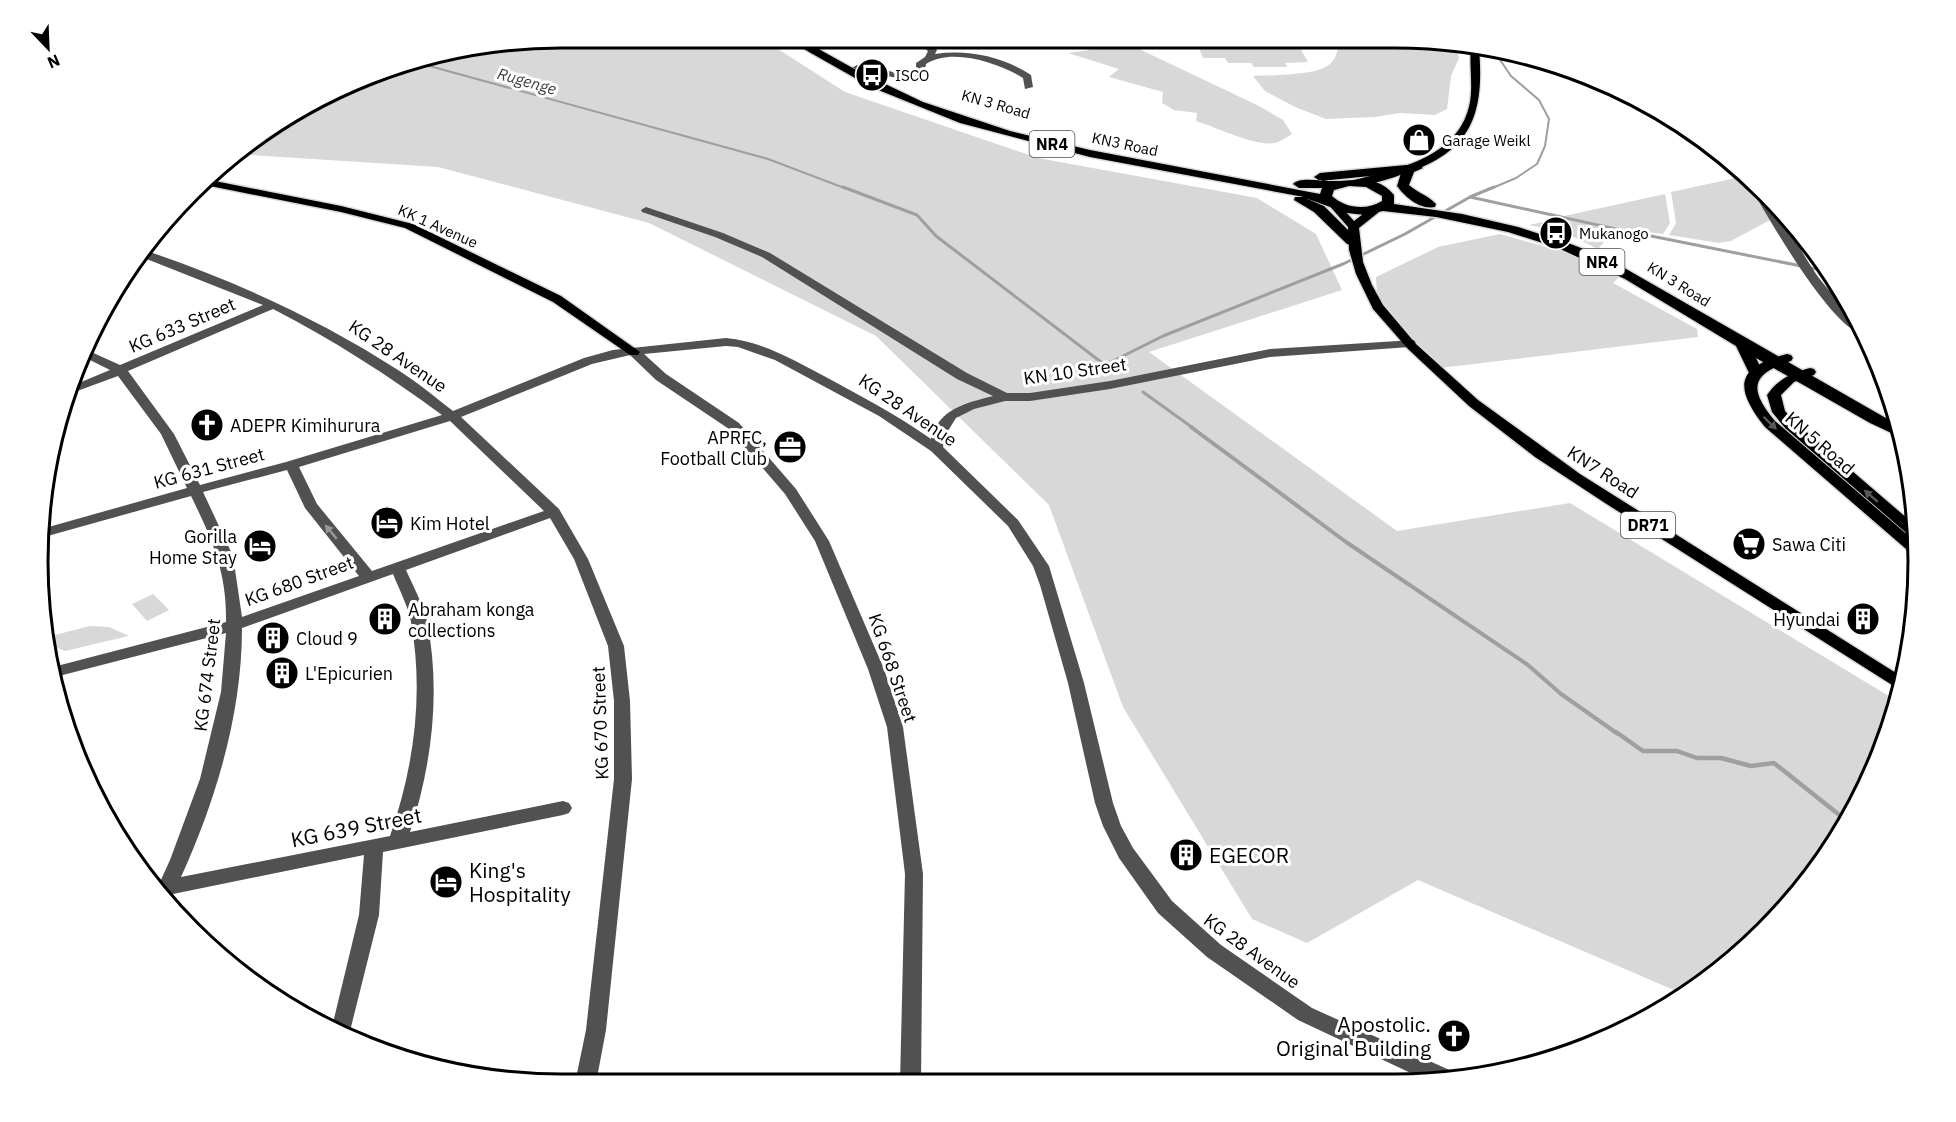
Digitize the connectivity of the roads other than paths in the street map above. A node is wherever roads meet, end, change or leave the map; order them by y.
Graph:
1 (810, 48) edge
2 (821, 48) edge
3 (929, 48) edge
4 (1475, 54) edge
5 (929, 58) junction
6 (857, 69) junction
7 (1028, 87) dead end
8 (1412, 170) junction
9 (1394, 176) junction
10 (1241, 178) junction
11 (1358, 182) junction
12 (213, 184) edge
13 (1334, 185) junction
14 (1382, 201) junction
15 (1330, 202) junction
16 (1430, 204) junction
17 (646, 210) dead end
18 (1774, 215) edge
19 (1352, 234) junction
20 (149, 256) edge
21 (273, 306) junction
22 (1847, 320) edge
23 (1410, 343) junction
24 (1742, 343) junction
25 (634, 352) junction
26 (91, 356) edge
27 (1780, 360) junction
28 (121, 371) junction
29 (1755, 372) junction
30 (1798, 377) junction
31 (78, 388) edge
32 (1005, 397) junction
33 (452, 416) junction
34 (1887, 416) edge
35 (1891, 427) edge
36 (936, 448) junction
37 (291, 465) junction
38 (194, 490) junction
39 (554, 512) junction
40 (1907, 526) edge
41 (49, 532) edge
42 (1907, 543) edge
43 (398, 568) junction
44 (368, 577) junction
45 (235, 625) junction
46 (60, 670) edge
47 (1894, 680) edge
48 (564, 808) dead end
49 (397, 842) junction
50 (374, 847) junction
51 (164, 886) edge
52 (168, 890) edge
53 (342, 1025) edge
54 (1432, 1073) edge
55 (588, 1074) edge
56 (911, 1074) edge

1 - 10 highway, KN3 Road / NR4
2 - 6 highway, KN 3 Road / NR4
3 - 5 street
4 - 8 main road
5 - 6 street
5 - 7 street
6 - 10 highway, KN 3 Road / NR4
8 - 9 main road
8 - 10 highway
8 - 16 highway
9 - 11 main road
9 - 14 main road
10 - 13 highway, KN 3 Road / NR4
10 - 15 highway, KN3 Road / NR4
10 - 19 highway
11 - 13 highway, NR4
11 - 14 highway, NR4
12 - 25 main road, KK 1 Avenue
13 - 15 highway
14 - 15 highway, NR4
14 - 16 highway, KN 3 Road / NR4
14 - 19 main road
14 - 24 highway, KN 3 Road / NR4
15 - 19 main road, KN7 Road / DR71
16 - 27 highway, KN 3 Road / NR4
17 - 32 street, KN 10 Street
18 - 22 street
19 - 23 main road, KN7 Road / DR71
20 - 21 street, KG 28 Avenue
21 - 28 street, KG 633 Street
21 - 33 street, KG 28 Avenue
23 - 32 street, KN 10 Street
23 - 47 main road, KN7 Road / DR71
24 - 27 highway, KN 3 Road / NR4
24 - 29 highway
25 - 33 street, KG 28 Avenue
25 - 36 street, KG 28 Avenue
25 - 56 street, KG 668 Street
26 - 28 street, KG 674 Street
27 - 29 main road
27 - 30 highway, KN 3 Road / NR4
28 - 31 street, KG 633 Street
28 - 38 street, KG 674 Street
29 -> 42 main road, KN 5 Road
30 - 34 highway, KN 3 Road / NR4
30 - 35 highway
40 -> 30 main road, KN 5 Road
32 - 36 street
33 - 37 street, KG 631 Street
33 - 39 street, KG 670 Street
36 - 54 street, KG 28 Avenue
37 - 38 street, KG 631 Street
44 -> 37 street
38 - 41 street, KG 631 Street
38 - 45 street, KG 674 Street
39 - 43 street, KG 680 Street
39 - 55 street, KG 670 Street
43 - 44 street, KG 680 Street
43 - 49 street
44 - 45 street, KG 680 Street
45 - 46 street, KG 680 Street
45 - 51 street, KG 674 Street
48 - 49 street, KG 639 Street
49 - 50 street, KG 639 Street
50 - 52 street, KG 639 Street
50 - 53 street

